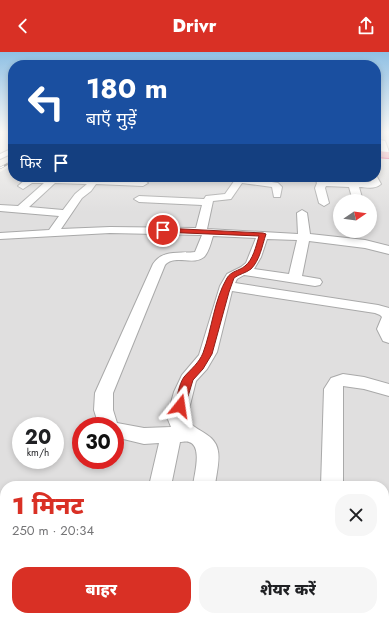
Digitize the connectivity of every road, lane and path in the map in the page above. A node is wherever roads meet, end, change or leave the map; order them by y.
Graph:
1 (28, 182) edge
2 (51, 182) edge
3 (94, 182) edge
4 (131, 182) edge
5 (238, 182) edge
6 (258, 182) edge
7 (320, 182) edge
8 (336, 182) edge
9 (375, 182) edge
10 (143, 183) dead end
11 (353, 184) junction
12 (23, 186) dead end
13 (356, 194) edge
14 (277, 195) dead end
15 (139, 199) dead end
16 (207, 202) junction
17 (324, 203) dead end
18 (0, 208) edge
19 (20, 209) junction
20 (66, 213) junction
21 (302, 213) dead end
22 (205, 232) junction
23 (52, 234) junction
24 (263, 234) junction
25 (0, 236) edge
26 (304, 237) junction
27 (389, 250) edge
28 (243, 271) junction
29 (295, 279) junction
30 (315, 282) dead end
31 (227, 286) junction
32 (389, 317) edge
33 (389, 338) edge
34 (389, 390) edge
35 (105, 417) edge
36 (124, 432) edge
37 (181, 434) junction
38 (162, 481) edge
39 (205, 481) edge
40 (332, 481) edge

1 - 12 street
2 - 19 street
3 - 20 street
4 - 10 street
5 - 16 street
6 - 14 street
7 - 17 street
8 - 11 street
9 - 11 street
11 - 13 street
15 - 16 street
16 - 22 street
18 - 19 street
19 - 20 street
20 - 23 street
21 - 26 street
22 - 23 street
22 - 24 street
22 - 35 street
23 - 25 street
24 - 26 street
24 - 28 street
26 - 27 street
26 - 29 street
28 - 29 street
28 - 31 street
29 - 30 street
31 - 32 street
31 - 37 street
32 - 33 street
34 - 40 street
36 - 37 street
37 - 38 street
37 - 39 street

